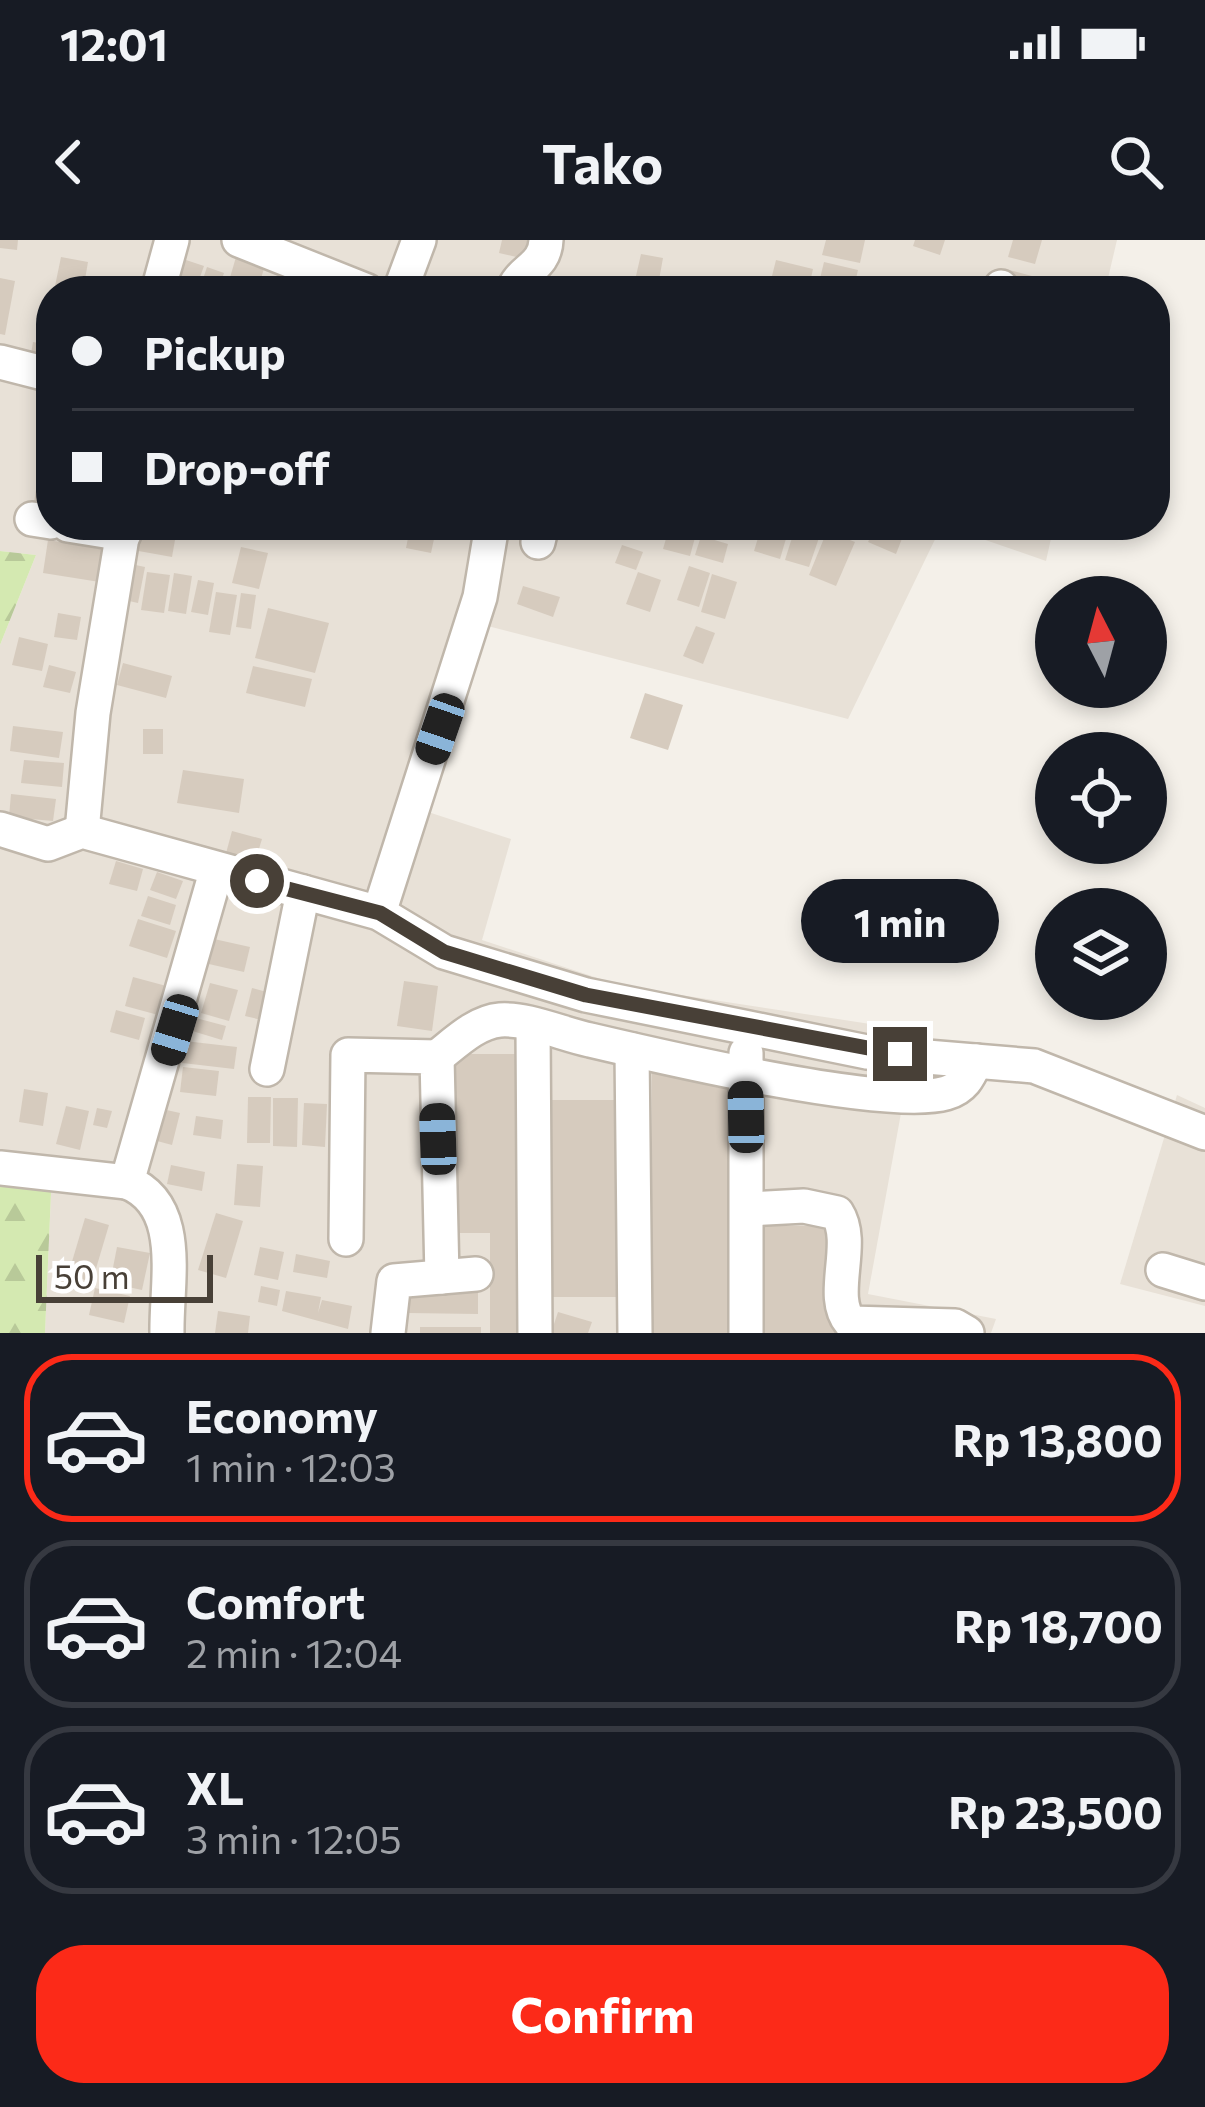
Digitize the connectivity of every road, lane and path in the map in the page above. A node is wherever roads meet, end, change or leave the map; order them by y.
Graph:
1 (172, 240) edge
2 (239, 240) edge
3 (419, 240) edge
4 (546, 240) edge
5 (162, 276) edge
6 (329, 276) edge
7 (406, 276) edge
8 (522, 276) edge
9 (0, 362) edge
10 (36, 371) edge
11 (122, 540) edge
12 (490, 540) edge
13 (0, 829) edge
14 (82, 831) junction
15 (216, 872) junction
16 (303, 892) junction
17 (380, 913) junction
18 (533, 1027) junction
19 (748, 1029) junction
20 (632, 1050) junction
21 (437, 1057) junction
22 (976, 1060) junction
23 (267, 1069) dead end
24 (745, 1071) junction
25 (1205, 1133) edge
26 (0, 1168) edge
27 (127, 1182) junction
28 (749, 1209) junction
29 (346, 1239) dead end
30 (1163, 1270) dead end
31 (476, 1274) dead end
32 (442, 1277) junction
33 (1205, 1283) edge
34 (167, 1333) edge
35 (388, 1333) edge
36 (535, 1333) edge
37 (635, 1333) edge
38 (746, 1333) edge
39 (967, 1333) edge

1 - 5 street
2 - 6 street
3 - 7 street
4 - 8 street
9 - 10 street
11 - 14 street
12 - 17 street
13 - 14 street
14 - 15 street
15 - 16 street
15 - 27 street
16 - 17 street
16 - 23 street
17 - 19 street
18 - 20 street
18 - 21 street
18 - 36 street
19 - 22 street
19 - 24 street
20 - 24 street
20 - 37 street
21 - 29 street
21 - 32 street
22 - 24 street
22 - 25 street
24 - 28 street
26 - 27 street
27 - 34 street
28 - 38 street
28 - 39 street
30 - 33 street
31 - 32 street
32 - 35 street

